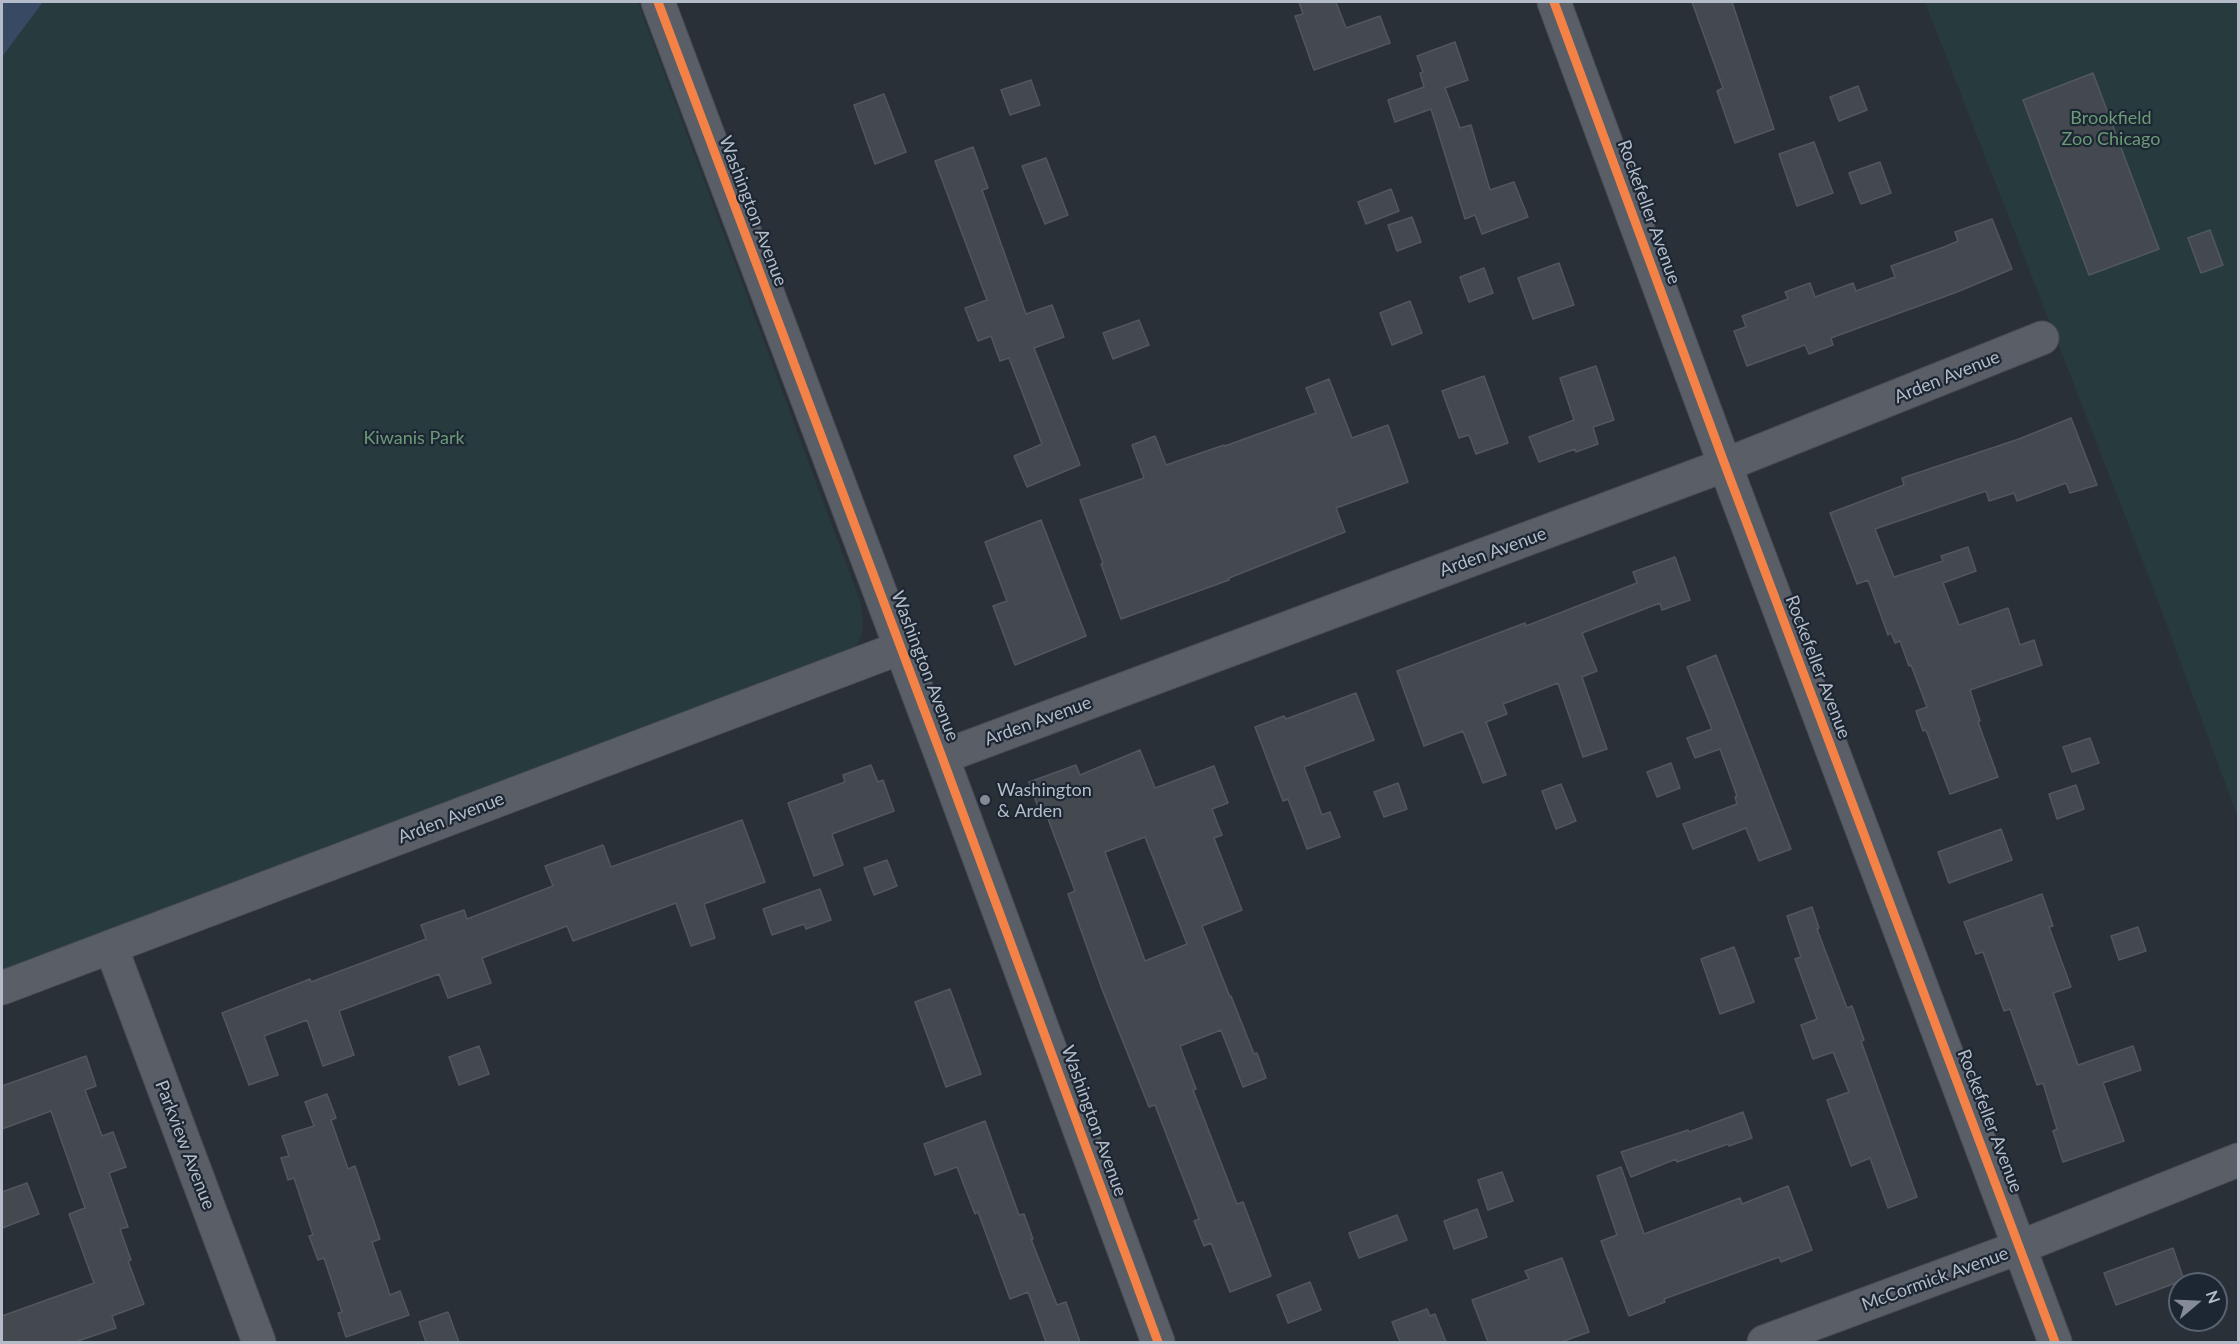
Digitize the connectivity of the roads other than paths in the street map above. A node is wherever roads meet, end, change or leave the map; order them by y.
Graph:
1 (658, 2) edge
2 (1554, 2) edge
3 (2042, 338) dead end
4 (1725, 465) junction
5 (900, 648) junction
6 (942, 757) junction
7 (111, 947) junction
8 (2, 988) edge
9 (2238, 1161) edge
10 (2020, 1247) junction
11 (259, 1342) edge
12 (1158, 1342) edge
13 (1764, 1342) edge
14 (2055, 1342) edge

1 - 5 street, Washington Avenue
2 - 4 street, Rockefeller Avenue
3 - 4 street, Arden Avenue
4 - 6 street, Arden Avenue
4 - 10 street, Rockefeller Avenue
5 - 6 street, Washington Avenue
5 - 7 street, Arden Avenue
6 - 12 street, Washington Avenue
7 - 8 street, Arden Avenue
7 - 11 street, Parkview Avenue
9 - 10 street, McCormick Avenue
10 - 13 street, McCormick Avenue
10 - 14 street, Rockefeller Avenue

